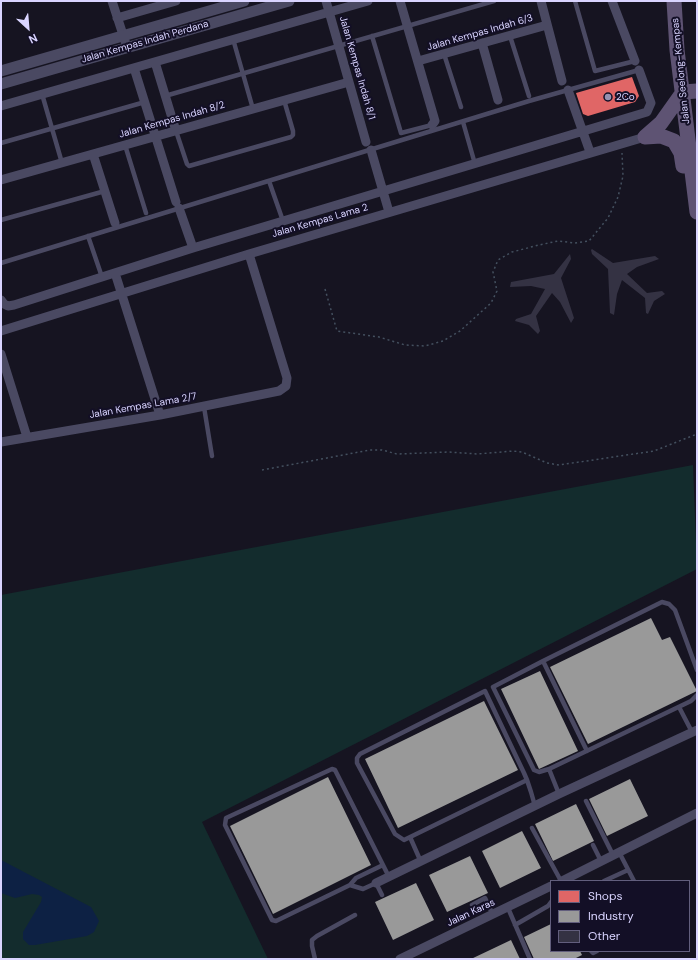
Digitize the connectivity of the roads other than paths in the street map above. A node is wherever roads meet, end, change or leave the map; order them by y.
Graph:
1 (112, 1) edge
2 (176, 1) edge
3 (244, 1) edge
4 (289, 1) edge
5 (326, 1) edge
6 (368, 1) edge
7 (400, 1) edge
8 (494, 1) edge
9 (540, 1) edge
10 (575, 1) edge
11 (612, 1) edge
12 (674, 1) edge
13 (329, 12) junction
14 (117, 18) junction
15 (547, 25) junction
16 (408, 26) junction
17 (123, 36) junction
18 (372, 36) junction
19 (510, 36) junction
20 (233, 39) junction
21 (482, 43) junction
22 (338, 45) junction
23 (127, 48) junction
24 (444, 54) junction
25 (418, 61) junction
26 (635, 61) joint
27 (155, 62) junction
28 (134, 68) junction
29 (639, 70) joint
30 (1, 71) edge
31 (243, 73) junction
32 (562, 81) dead end
33 (349, 82) junction
34 (1, 84) edge
35 (568, 90) junction
36 (690, 91) edge
37 (42, 94) junction
38 (165, 96) junction
39 (528, 96) dead end
40 (284, 100) junction
41 (498, 100) dead end
42 (145, 102) junction
43 (1, 106) edge
44 (461, 107) dead end
45 (253, 109) junction
46 (463, 122) junction
47 (432, 125) joint
48 (52, 128) junction
49 (176, 131) junction
50 (582, 131) junction
51 (156, 136) junction
52 (645, 137) junction
53 (1, 143) edge
54 (125, 145) junction
55 (369, 146) junction
56 (590, 152) junction
57 (94, 154) junction
58 (62, 163) junction
59 (475, 164) junction
60 (1, 180) edge
61 (269, 181) junction
62 (105, 191) junction
63 (384, 191) junction
64 (178, 205) junction
65 (390, 212) junction
66 (697, 212) edge
67 (146, 213) dead end
68 (697, 219) edge
69 (1, 220) edge
70 (282, 221) junction
71 (115, 222) dead end
72 (88, 236) junction
73 (193, 248) junction
74 (249, 254) junction
75 (1, 263) edge
76 (115, 273) junction
77 (102, 276) junction
78 (121, 294) junction
79 (1, 300) edge
80 (1, 331) edge
81 (1, 354) edge
82 (204, 407) junction
83 (160, 415) junction
84 (27, 437) junction
85 (1, 442) edge
86 (212, 456) dead end
87 (543, 661) junction
88 (697, 670) edge
89 (493, 687) junction
90 (485, 691) junction
91 (697, 696) edge
92 (679, 707) junction
93 (694, 731) edge
94 (587, 751) junction
95 (549, 769) junction
96 (527, 780) junction
97 (559, 794) junction
98 (586, 800) dead end
99 (535, 807) junction
100 (697, 814) edge
101 (532, 828) dead end
102 (410, 837) junction
103 (593, 845) dead end
104 (616, 854) junction
105 (601, 861) junction
106 (421, 862) junction
107 (383, 865) junction
108 (628, 870) junction
109 (389, 877) junction
110 (560, 880) edge
111 (563, 880) edge
112 (606, 880) edge
113 (633, 880) edge
114 (376, 883) junction
115 (350, 885) junction
116 (550, 890) edge
117 (382, 895) dead end
118 (550, 903) edge
119 (472, 905) dead end
120 (508, 908) junction
121 (354, 915) dead end
122 (493, 915) junction
123 (515, 925) junction
124 (315, 959) edge
125 (400, 959) edge
126 (530, 959) edge

1 - 14 street
2 - 14 street
3 - 17 street, Jalan Kempas Indah Perdana
4 - 23 street, Jalan Kempas Indah Perdana
5 - 13 street, Jalan Kempas Indah 8/1
6 - 13 street
7 - 16 street
8 - 16 lane
9 - 15 street
10 - 26 lane
11 - 26 street
12 - 36 main road, Jalan Seelong–Kempas
13 - 20 street
13 - 22 street, Jalan Kempas Indah 8/1
14 - 17 street
15 - 19 street, Jalan Kempas Indah 6/3
15 - 32 street
16 - 18 lane
16 - 25 street
17 - 23 street
17 - 30 street, Jalan Kempas Indah Perdana
18 - 22 lane
18 - 47 lane
19 - 21 street, Jalan Kempas Indah 6/3
19 - 39 lane
20 - 27 street
20 - 31 lane
21 - 24 street, Jalan Kempas Indah 6/3
21 - 41 street
22 - 31 lane
22 - 33 street, Jalan Kempas Indah 8/1
23 - 34 street, Jalan Kempas Indah Perdana
24 - 25 street, Jalan Kempas Indah 6/3
24 - 44 lane
25 - 47 street
27 - 28 street
27 - 38 street
28 - 37 street
28 - 42 street
29 - 35 lane
29 - 50 street
31 - 38 lane
31 - 45 lane
33 - 40 street, Jalan Kempas Indah 8/2
33 - 55 street, Jalan Kempas Indah 8/1
35 - 46 lane
35 - 50 street
36 - 52 main road
36 - 66 main road, Jalan Seelong–Kempas
37 - 43 street
37 - 48 lane
38 - 49 street
40 - 45 street, Jalan Kempas Indah 8/2
40 - 49 lane
42 - 48 lane
42 - 51 street
45 - 49 street, Jalan Kempas Indah 8/2
46 - 55 lane
46 - 59 lane
48 - 53 lane
48 - 58 lane
49 - 51 street, Jalan Kempas Indah 8/2
50 - 56 street
50 - 59 street
51 - 54 street, Jalan Kempas Indah 8/2
51 - 64 street
52 - 56 street, Jalan Kempas Lama 2
52 - 68 main road
54 - 57 street, Jalan Kempas Indah 8/2
54 - 67 lane
55 - 61 lane
55 - 63 street, Jalan Kempas Indah 8/1
56 - 65 street, Jalan Kempas Lama 2
57 - 58 street, Jalan Kempas Indah 8/2
57 - 62 street
58 - 60 street, Jalan Kempas Indah 8/2
59 - 63 street
61 - 64 lane
61 - 70 lane
62 - 69 lane
62 - 71 street
63 - 65 street, Jalan Kempas Indah 8/1
63 - 70 street
64 - 72 lane
64 - 73 street
65 - 74 street, Jalan Kempas Lama 2
70 - 73 street
72 - 75 lane
72 - 77 lane
73 - 76 street
74 - 78 street, Jalan Kempas Lama 2
74 - 82 street, Jalan Kempas Lama 2/7
76 - 77 street
76 - 78 street
77 - 79 street
78 - 80 street, Jalan Kempas Lama 2
78 - 83 street
81 - 84 street
82 - 83 street, Jalan Kempas Lama 2/7
82 - 86 lane
83 - 84 street, Jalan Kempas Lama 2/7
84 - 85 street, Jalan Kempas Lama 2/7
87 - 88 lane
87 - 89 lane
87 - 94 lane
89 - 90 lane
89 - 95 lane
90 - 96 lane
90 - 102 lane
91 - 92 lane
92 - 93 lane
92 - 94 lane
93 - 97 street
94 - 95 lane
95 - 97 lane
96 - 99 lane
96 - 102 lane
97 - 99 street
98 - 104 lane
99 - 106 street
100 - 104 street
101 - 110 lane
102 - 106 lane
103 - 105 lane
104 - 105 street
104 - 108 lane
105 - 111 street
106 - 109 street
107 - 109 lane
107 - 115 lane
107 - 115 lane
108 - 112 lane
108 - 113 lane
109 - 114 street
114 - 115 lane
114 - 117 lane
116 - 120 street, Jalan Karas
118 - 123 lane
119 - 122 lane
120 - 122 street, Jalan Karas
120 - 123 lane
121 - 124 lane
122 - 125 street, Jalan Karas
123 - 126 lane

